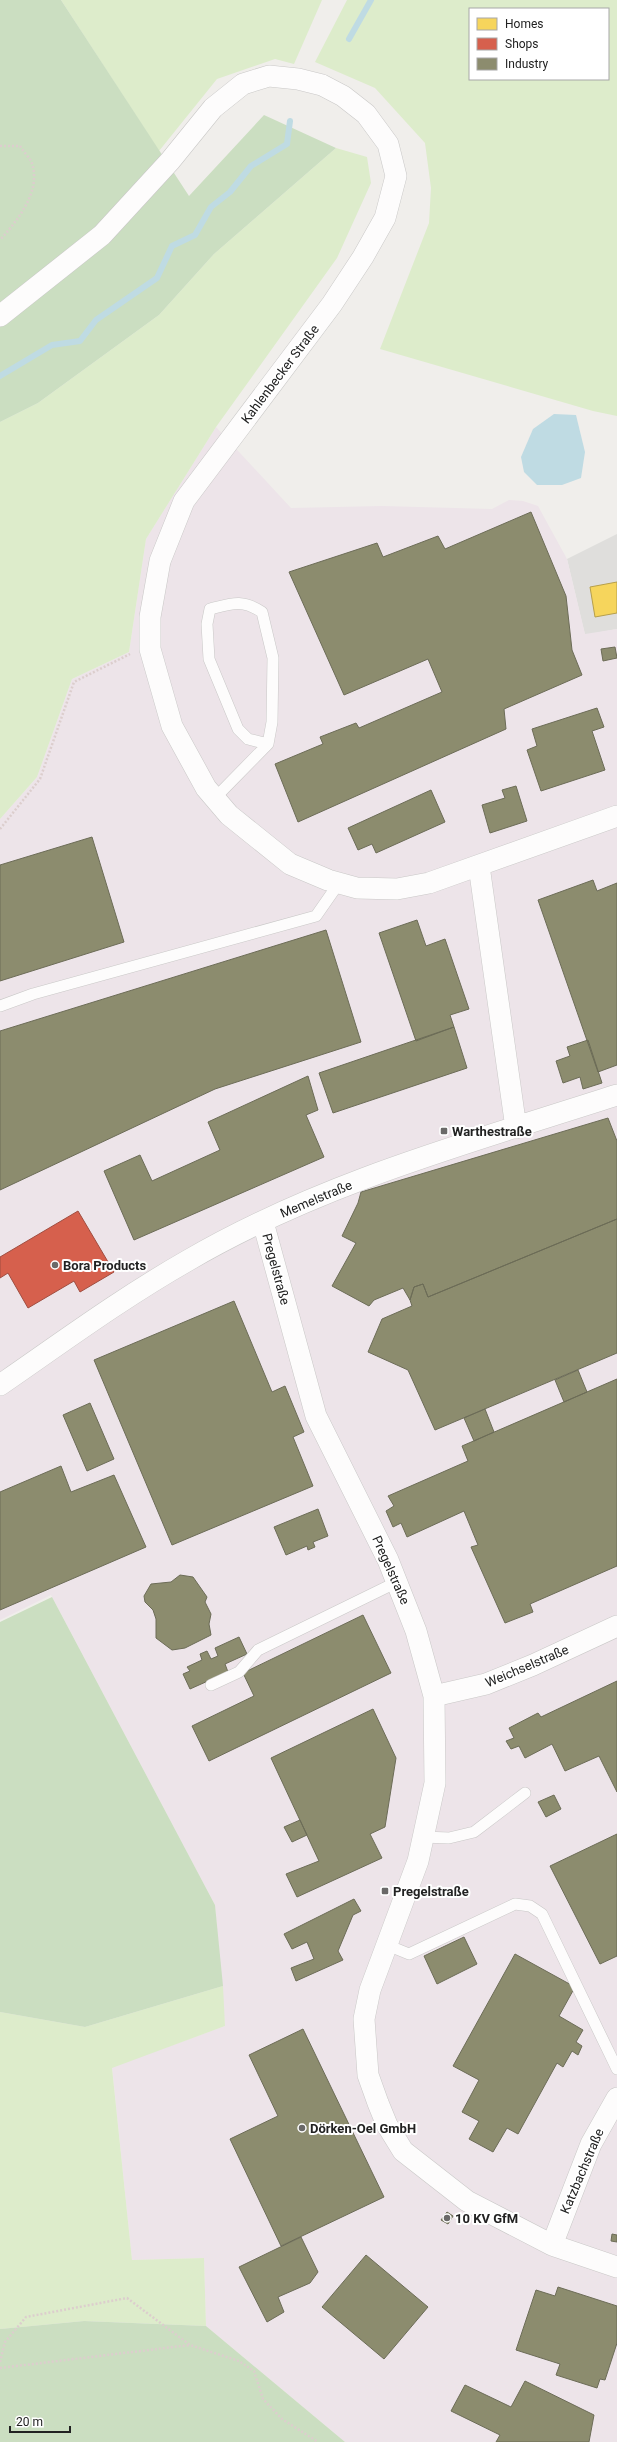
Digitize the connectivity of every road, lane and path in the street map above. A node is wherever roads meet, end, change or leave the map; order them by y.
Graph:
1 (0, 146) edge
2 (0, 240) edge
3 (0, 316) edge
4 (150, 649) junction
5 (268, 744) junction
6 (215, 798) junction
7 (617, 816) edge
8 (0, 829) edge
9 (479, 866) junction
10 (339, 883) junction
11 (0, 1006) edge
12 (617, 1095) edge
13 (516, 1128) junction
14 (263, 1222) junction
15 (0, 1385) edge
16 (397, 1582) junction
17 (617, 1626) edge
18 (211, 1686) dead end
19 (434, 1696) junction
20 (526, 1793) dead end
21 (423, 1837) junction
22 (387, 1944) junction
23 (617, 2069) edge
24 (617, 2098) edge
25 (552, 2245) junction
26 (617, 2266) edge
27 (190, 2345) junction
28 (0, 2362) edge
29 (0, 2368) edge
30 (318, 2442) edge

1 - 2 path
3 - 4 street, Kahlenbecker Straße
4 - 6 street, Kahlenbecker Straße
4 - 8 path
5 - 5 lane
5 - 6 lane
6 - 10 street, Kahlenbecker Straße
7 - 9 street, Kahlenbecker Straße
9 - 10 street, Kahlenbecker Straße
9 - 13 street
10 - 11 lane
12 - 13 street, Memelstraße
13 - 14 street, Memelstraße
14 - 15 street, Memelstraße
14 - 16 street, Pregelstraße
16 - 18 lane
16 - 19 street, Pregelstraße
17 - 19 street, Weichselstraße
19 - 21 street, Pregelstraße
20 - 21 lane
21 - 22 street, Pregelstraße
22 - 23 lane
22 - 25 street, Pregelstraße
24 - 25 street, Katzbachstraße
25 - 26 street, Pregelstraße
27 - 28 path
27 - 29 path
27 - 30 path

